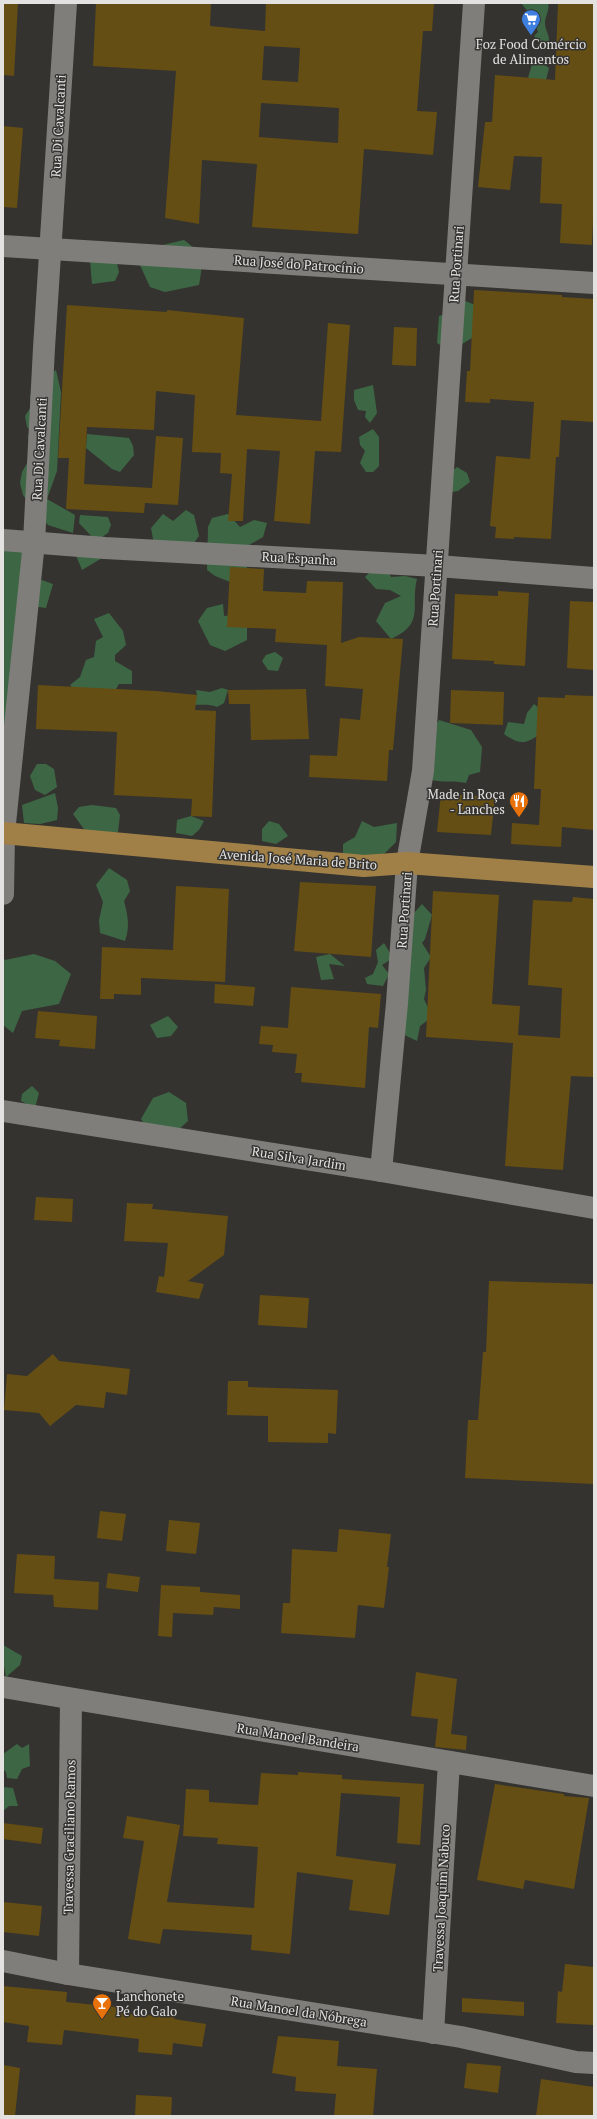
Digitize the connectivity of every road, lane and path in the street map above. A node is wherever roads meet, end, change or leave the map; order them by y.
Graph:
1 (66, 3) edge
2 (474, 3) edge
3 (3, 246) edge
4 (51, 248) junction
5 (455, 274) junction
6 (594, 283) edge
7 (3, 540) edge
8 (34, 542) junction
9 (437, 566) junction
10 (594, 578) edge
11 (4, 833) edge
12 (407, 863) junction
13 (594, 877) edge
14 (3, 894) edge
15 (3, 1111) edge
16 (381, 1170) junction
17 (594, 1208) edge
18 (3, 1687) edge
19 (71, 1700) junction
20 (449, 1762) junction
21 (594, 1786) edge
22 (3, 1961) edge
23 (68, 1974) junction
24 (433, 2033) junction
25 (594, 2063) edge

1 - 4 street, Rua Di Cavalcanti
2 - 5 street, Rua Portinari
3 - 4 street, Rua José do Patrocínio
4 - 5 street, Rua José do Patrocínio
4 - 8 street, Rua Di Cavalcanti
5 - 6 street, Rua José do Patrocínio
5 - 9 street, Rua Portinari
7 - 8 street, Rua Espanha
8 - 9 street, Rua Espanha
8 - 11 street, Rua Di Cavalcanti
9 - 10 street, Rua Espanha
9 - 12 street, Rua Portinari
11 - 12 main road, Avenida José Maria de Brito
11 - 14 street, Rua Di Cavalcanti
12 - 13 main road, Avenida José Maria de Brito
12 - 16 street, Rua Portinari
15 - 16 street, Rua Silva Jardim
16 - 17 street, Rua Silva Jardim
18 - 19 street, Rua Manoel Bandeira
19 - 20 street, Rua Manoel Bandeira
19 - 23 street, Travessa Graciliano Ramos
20 - 21 street, Rua Manoel Bandeira
20 - 24 street, Travessa Joaquim Nabuco
22 - 23 street, Rua Manoel da Nóbrega
23 - 24 street, Rua Manoel da Nóbrega
24 - 25 street, Rua Manoel da Nóbrega

